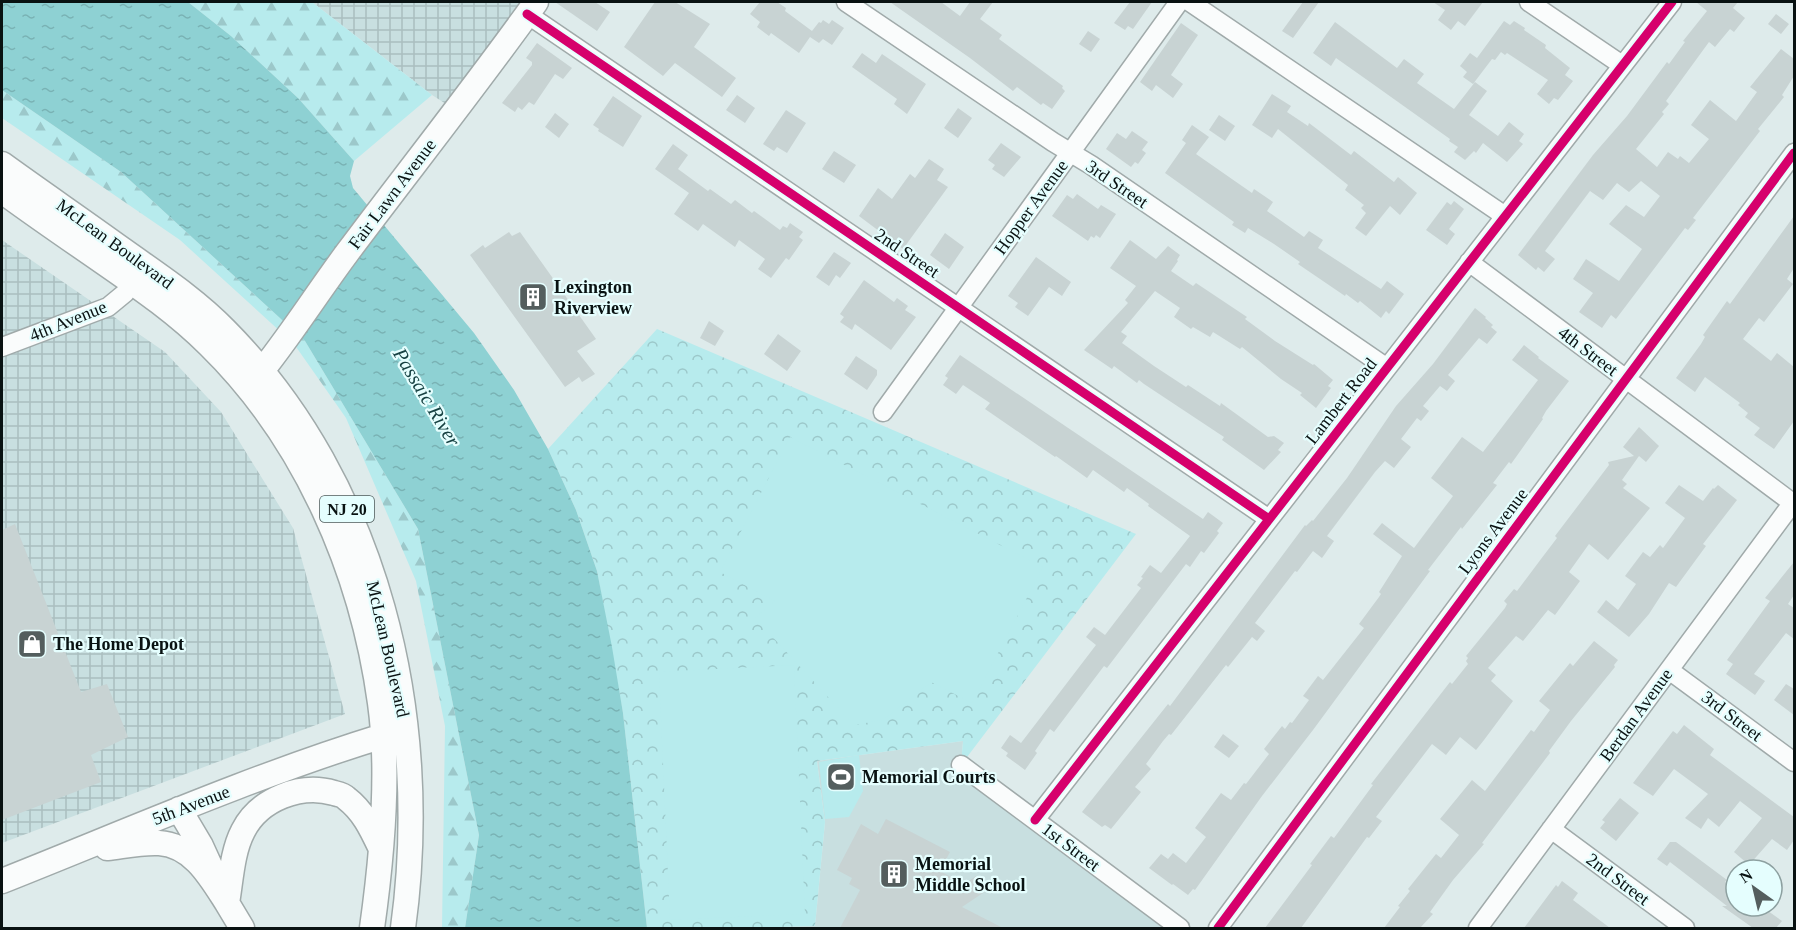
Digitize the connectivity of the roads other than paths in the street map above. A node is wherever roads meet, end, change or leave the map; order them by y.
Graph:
1 (846, 2) edge
2 (1179, 2) edge
3 (1190, 2) edge
4 (1529, 2) edge
5 (1672, 2) edge
6 (532, 8) edge
7 (1622, 65) junction
8 (1070, 152) junction
9 (1794, 153) edge
10 (2, 164) edge
11 (2, 192) edge
12 (1505, 216) junction
13 (128, 254) junction
14 (1469, 262) junction
15 (132, 282) junction
16 (958, 308) junction
17 (2, 347) edge
18 (1386, 368) junction
19 (261, 373) junction
20 (1627, 379) junction
21 (883, 412) dead end
22 (1794, 502) edge
23 (1269, 519) junction
24 (1670, 670) junction
25 (383, 736) junction
26 (1794, 762) edge
27 (961, 765) dead end
28 (178, 808) junction
29 (1035, 820) junction
30 (1551, 829) junction
31 (380, 847) junction
32 (81, 850) junction
33 (2, 881) edge
34 (227, 903) junction
35 (242, 928) edge
36 (372, 928) edge
37 (403, 928) edge
38 (1180, 928) edge
39 (1218, 928) edge
40 (1478, 928) edge
41 (1685, 928) edge

1 - 8 street, 3rd Street
2 - 8 street, Hopper Avenue
3 - 12 street
4 - 7 street
5 - 7 street, Lambert Road
6 - 16 street, 2nd Street
6 - 19 main road, Fair Lawn Avenue
7 - 12 street, Lambert Road
8 - 16 street, Hopper Avenue
8 - 18 street, 3rd Street
9 - 20 street, Lyons Avenue
10 - 13 main road, McLean Boulevard / NJ 20
11 - 15 main road, McLean Boulevard / NJ 20
12 - 14 street, Lambert Road
13 - 15 street
13 - 19 main road, McLean Boulevard / NJ 20
14 - 18 street, Lambert Road
14 - 20 street, 4th Street
15 - 17 street, 4th Avenue
15 - 19 main road, McLean Boulevard / NJ 20
16 - 21 street, Hopper Avenue
16 - 23 street, 2nd Street
18 - 23 street, Lambert Road
19 - 25 main road, McLean Boulevard / NJ 20
19 - 37 main road, McLean Boulevard / NJ 20
20 - 22 street, 4th Street
20 - 39 street, Lyons Avenue
22 - 24 street, Berdan Avenue
23 - 29 street, Lambert Road
24 - 26 street, 3rd Street
24 - 30 street, Berdan Avenue
25 - 28 main road, 5th Avenue
25 - 31 main road, McLean Boulevard / NJ 20
27 - 29 street, 1st Street
28 - 32 main road, 5th Avenue
28 - 34 main road
29 - 38 street, 1st Street
30 - 40 street, Berdan Avenue
30 - 41 street, 2nd Street
31 - 34 main road
31 - 36 main road, McLean Boulevard / NJ 20
32 - 33 main road, 5th Avenue
32 - 34 main road
34 - 35 main road

